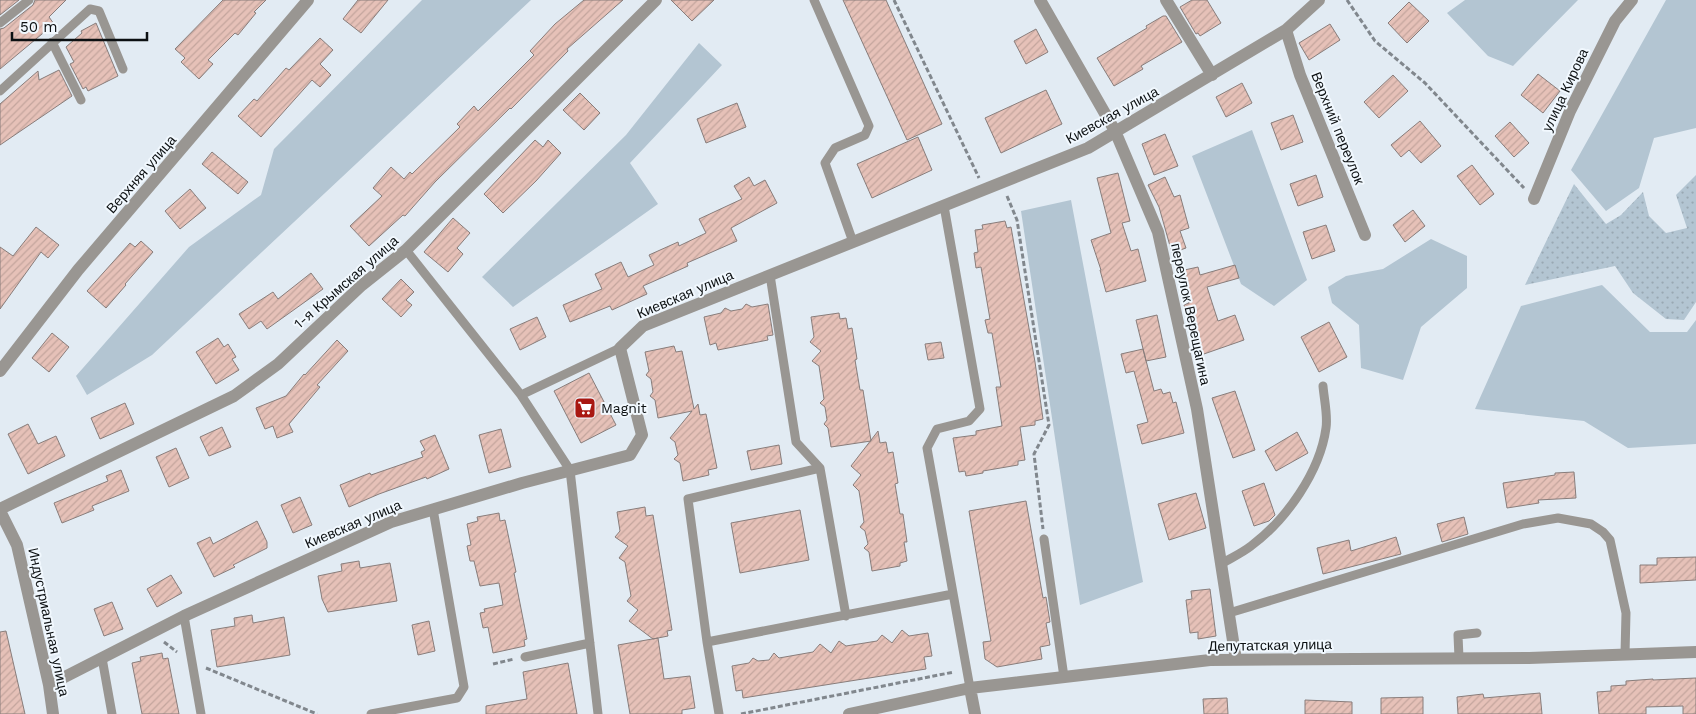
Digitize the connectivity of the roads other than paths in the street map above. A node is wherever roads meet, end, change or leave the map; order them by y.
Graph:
1 (29, 0) edge
2 (308, 0) edge
3 (656, 0) edge
4 (814, 0) edge
5 (1040, 0) edge
6 (1166, 0) edge
7 (1319, 0) edge
8 (1632, 0) edge
9 (0, 23) edge
10 (1286, 30) junction
11 (52, 42) junction
12 (123, 69) dead end
13 (1212, 75) junction
14 (0, 91) edge
15 (81, 100) dead end
16 (1115, 132) junction
17 (1534, 198) road end
18 (944, 206) junction
19 (1365, 235) dead end
20 (853, 242) junction
21 (406, 250) junction
22 (770, 275) junction
23 (620, 348) junction
24 (0, 371) edge
25 (1323, 386) dead end
26 (521, 395) junction
27 (820, 468) junction
28 (570, 470) junction
29 (433, 509) junction
30 (0, 510) edge
31 (1044, 539) road end
32 (1221, 564) junction
33 (953, 594) junction
34 (1229, 613) junction
35 (184, 616) junction
36 (846, 616) junction
37 (1477, 633) dead end
38 (707, 642) junction
39 (590, 643) junction
40 (1696, 652) edge
41 (1625, 654) junction
42 (525, 657) road end
43 (102, 658) junction
44 (1459, 658) junction
45 (1236, 660) junction
46 (1064, 677) junction
47 (49, 685) junction
48 (970, 688) junction
49 (881, 711) edge
50 (53, 714) edge
51 (112, 714) edge
52 (201, 714) edge
53 (371, 714) edge
54 (598, 714) edge
55 (718, 714) edge
56 (848, 714) edge
57 (975, 714) edge

1 - 9 lane
2 - 24 street, Верхняя улица
3 - 21 street, 1-я Крымская улица
4 - 20 lane
5 - 16 street, переулок Верещагина
6 - 13 street
7 - 10 street, Киевская улица
8 - 17 street, улица Кирова
10 - 13 street, Киевская улица
10 - 19 street, Верхний переулок
11 - 12 lane
11 - 14 lane
11 - 15 lane
13 - 16 street, Киевская улица
16 - 18 street, Киевская улица
16 - 32 street, переулок Верещагина
18 - 20 street, Киевская улица
18 - 33 lane
20 - 22 street, Киевская улица
21 - 26 lane
21 - 30 street, 1-я Крымская улица
22 - 23 street, Киевская улица
22 - 27 lane
23 - 26 lane
23 - 28 street, Киевская улица
25 - 32 lane
26 - 28 lane
27 - 36 lane
27 - 38 lane
28 - 29 street, Киевская улица
28 - 39 lane
29 - 35 street, Киевская улица
29 - 53 lane
30 - 47 street, Индустриальная улица
31 - 46 lane
32 - 34 street, переулок Верещагина
33 - 36 lane
33 - 48 lane
34 - 41 lane
34 - 45 street, переулок Верещагина
35 - 43 street, Киевская улица
35 - 52 lane
36 - 38 lane
37 - 44 lane
38 - 55 lane
39 - 42 lane
39 - 54 lane
40 - 41 street, Депутатская улица
41 - 44 street, Депутатская улица
43 - 47 street, Киевская улица
43 - 51 lane
44 - 45 street, Депутатская улица
45 - 46 street, Депутатская улица
46 - 48 street, Депутатская улица
47 - 50 street, Индустриальная улица
48 - 49 street, Депутатская улица
48 - 57 street
49 - 56 street, Депутатская улица

